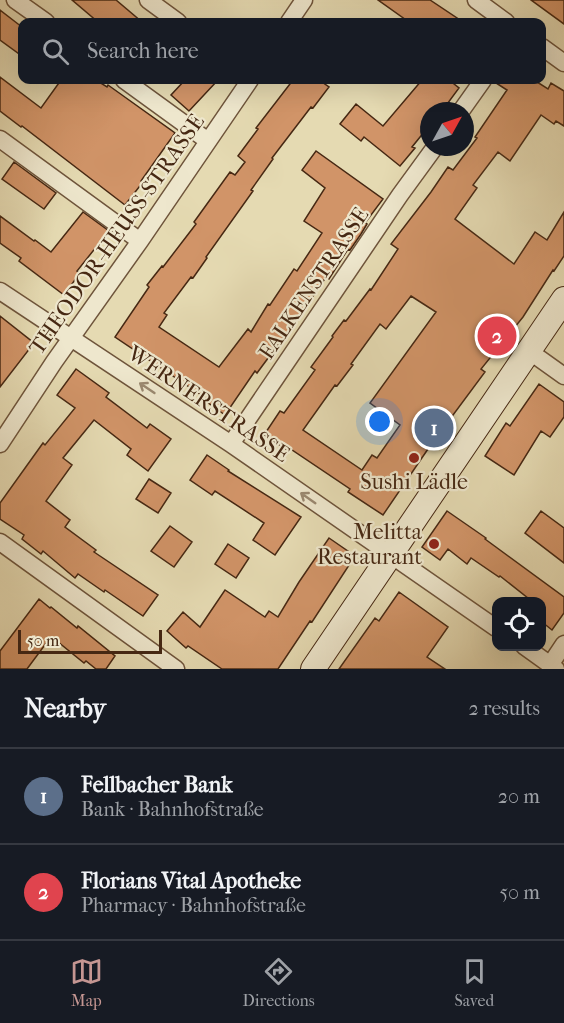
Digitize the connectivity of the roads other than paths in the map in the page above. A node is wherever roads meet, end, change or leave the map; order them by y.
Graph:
1 (15, 0) edge
2 (148, 0) edge
3 (304, 0) edge
4 (476, 0) edge
5 (40, 18) edge
6 (173, 18) edge
7 (292, 18) edge
8 (501, 18) edge
9 (546, 50) edge
10 (564, 63) edge
11 (130, 84) edge
12 (247, 84) edge
13 (480, 84) edge
14 (467, 102) edge
15 (0, 139) edge
16 (208, 141) junction
17 (428, 156) edge
18 (140, 241) junction
19 (0, 291) edge
20 (564, 299) edge
21 (72, 338) junction
22 (529, 351) junction
23 (564, 376) edge
24 (0, 444) edge
25 (231, 444) junction
26 (0, 542) edge
27 (391, 555) junction
28 (492, 625) edge
29 (564, 644) edge
30 (531, 651) edge
31 (553, 667) edge
32 (176, 669) edge
33 (313, 669) edge

1 - 5 street
2 - 6 street
3 - 7 street
4 - 8 street
9 - 10 street
11 - 16 street
12 - 16 street, THEODOR-HEUSS-STRASSE
13 - 14 street
15 - 18 street
16 - 18 street, THEODOR-HEUSS-STRASSE
17 - 25 street, FALKENSTRASSE
18 - 21 street, THEODOR-HEUSS-STRASSE
19 - 21 street, WERNERSTRASSE
20 - 22 street
21 - 24 street, THEODOR-HEUSS-STRASSE
25 -> 21 street, WERNERSTRASSE
22 - 23 street
22 - 27 street
27 -> 25 street, WERNERSTRASSE
26 - 32 street
27 - 28 street, WERNERSTRASSE
27 - 33 street
29 - 31 street
30 - 31 street

